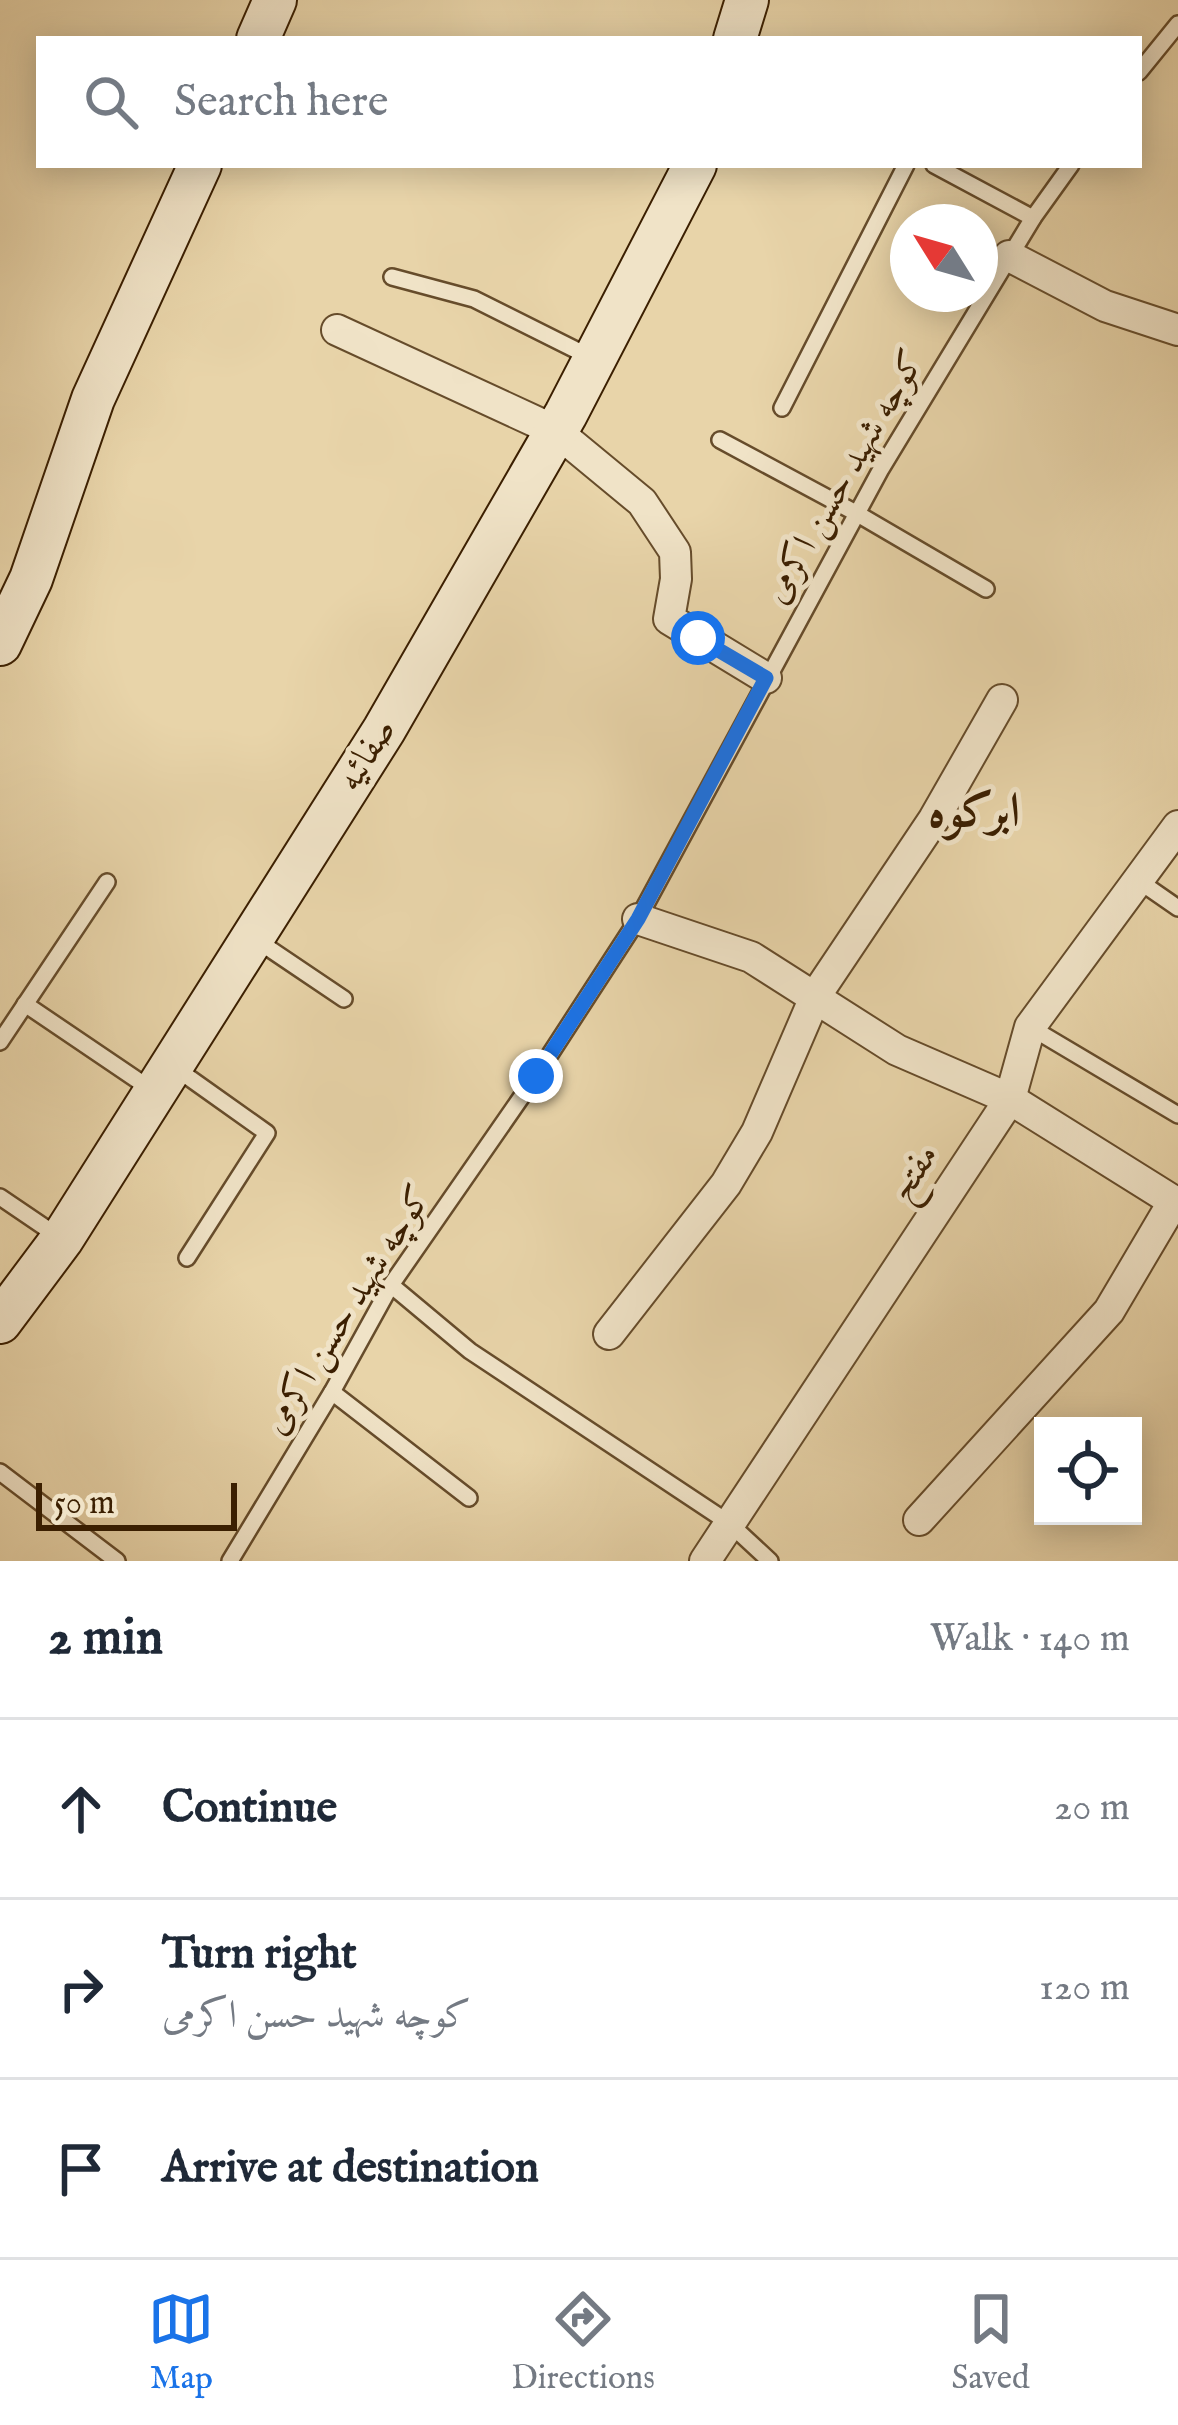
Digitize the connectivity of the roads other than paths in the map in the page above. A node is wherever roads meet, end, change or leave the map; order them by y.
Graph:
1 (275, 0) edge
2 (747, 0) edge
3 (1178, 24) edge
4 (259, 36) edge
5 (737, 36) edge
6 (1142, 68) edge
7 (199, 168) edge
8 (693, 168) edge
9 (904, 168) edge
10 (940, 168) edge
11 (1069, 168) edge
12 (1033, 218) junction
13 (1010, 256) junction
14 (392, 277) dead end
15 (337, 330) dead end
16 (1178, 331) edge
17 (595, 359) junction
18 (782, 408) dead end
19 (556, 431) junction
20 (720, 440) dead end
21 (856, 513) junction
22 (986, 589) dead end
23 (0, 644) edge
24 (766, 678) junction
25 (1002, 700) dead end
26 (1178, 826) edge
27 (1139, 881) junction
28 (107, 882) dead end
29 (1178, 908) edge
30 (638, 919) junction
31 (252, 938) junction
32 (817, 995) junction
33 (344, 999) dead end
34 (25, 1004) junction
35 (1030, 1027) junction
36 (0, 1042) edge
37 (163, 1078) junction
38 (1010, 1099) junction
39 (1178, 1115) edge
40 (0, 1197) edge
41 (1176, 1202) edge
42 (62, 1239) junction
43 (187, 1258) dead end
44 (391, 1285) junction
45 (0, 1322) edge
46 (609, 1334) dead end
47 (332, 1392) junction
48 (0, 1472) edge
49 (469, 1498) dead end
50 (919, 1520) dead end
51 (729, 1523) junction
52 (117, 1561) edge
53 (230, 1561) edge
54 (705, 1561) edge
55 (770, 1561) edge

1 - 4 street
2 - 5 street
3 - 6 lane
7 - 23 street
8 - 17 street, صفائیه
9 - 18 lane
10 - 12 lane
11 - 12 lane, کوچه شهید حسن اکرمی
12 - 13 lane, کوچه شهید حسن اکرمی
13 - 16 street
13 - 21 lane, کوچه شهید حسن اکرمی
14 - 17 lane
15 - 19 street
17 - 19 street, صفائیه
19 - 24 street
19 - 31 street, صفائیه
20 - 21 lane
21 - 22 lane
21 - 24 lane, کوچه شهید حسن اکرمی
24 - 30 lane, کوچه شهید حسن اکرمی
25 - 32 street
26 - 27 street, مفتح
27 - 29 lane
27 - 35 street, مفتح
28 - 34 lane
30 - 32 street
30 - 44 lane, کوچه شهید حسن اکرمی
31 - 33 lane
31 - 37 street, صفائیه
32 - 38 street
32 - 46 street
34 - 36 lane
34 - 37 lane
35 - 38 street, مفتح
35 - 39 lane
37 - 42 street, صفائیه
37 - 43 lane
38 - 41 street
38 - 51 street, مفتح
40 - 42 lane
41 - 50 street
42 - 45 street, صفائیه
44 - 47 lane, کوچه شهید حسن اکرمی
44 - 51 lane
47 - 49 lane
47 - 53 lane, کوچه شهید حسن اکرمی
48 - 52 lane
51 - 54 street, مفتح
51 - 55 lane

